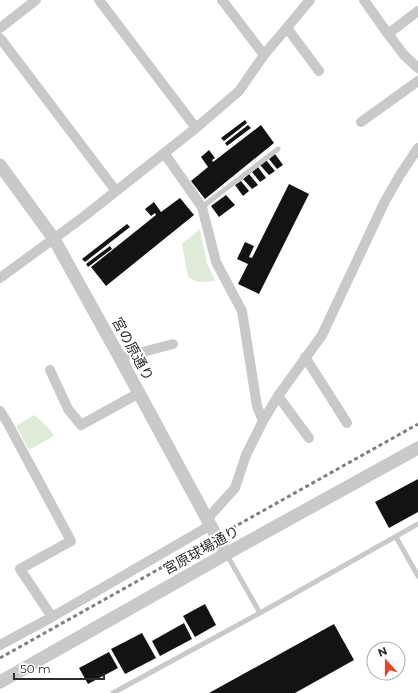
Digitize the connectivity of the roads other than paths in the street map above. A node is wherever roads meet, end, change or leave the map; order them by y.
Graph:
1 (36, 0) edge
2 (99, 0) edge
3 (222, 0) edge
4 (310, 0) edge
5 (364, 0) edge
6 (418, 11) edge
7 (0, 28) edge
8 (287, 28) junction
9 (388, 34) junction
10 (0, 38) edge
11 (264, 55) junction
12 (418, 68) edge
13 (319, 71) dead end
14 (418, 81) edge
15 (361, 122) dead end
16 (196, 128) junction
17 (278, 149) dead end
18 (417, 151) edge
19 (164, 153) junction
20 (0, 165) edge
21 (116, 191) junction
22 (202, 207) junction
23 (54, 239) junction
24 (0, 278) edge
25 (173, 344) dead end
26 (305, 357) junction
27 (120, 358) junction
28 (50, 370) dead end
29 (139, 393) junction
30 (278, 396) junction
31 (0, 410) edge
32 (263, 421) junction
33 (347, 422) dead end
34 (309, 438) dead end
35 (418, 448) edge
36 (209, 522) junction
37 (418, 524) edge
38 (396, 537) junction
39 (226, 554) junction
40 (418, 576) edge
41 (260, 613) junction
42 (52, 617) junction
43 (0, 646) edge
44 (0, 682) edge
45 (113, 693) edge

1 - 7 street
2 - 16 street
3 - 11 street
4 - 8 street
5 - 9 street
6 - 9 street
8 - 11 street
8 - 13 street
9 - 12 street
10 - 21 street
11 - 16 street
14 - 15 street
16 - 19 street
17 - 22 lane
18 - 26 street
19 - 21 street
19 - 22 street
20 - 23 street, 宮の原通り
21 - 23 street
22 - 32 street
23 - 24 street
23 - 27 street, 宮の原通り
25 - 27 street
26 - 30 street
26 - 33 street
27 - 29 street, 宮の原通り
28 - 29 street
29 - 36 street, 宮の原通り
30 - 32 street
30 - 34 street
31 - 42 street
32 - 36 street
35 - 39 street, 宮原球場通り
36 - 39 street, 宮の原通り
36 - 42 street
37 - 38 lane
38 - 40 lane
38 - 41 lane
39 - 41 lane
39 - 44 street, 宮原球場通り
41 - 45 lane
42 - 43 street

